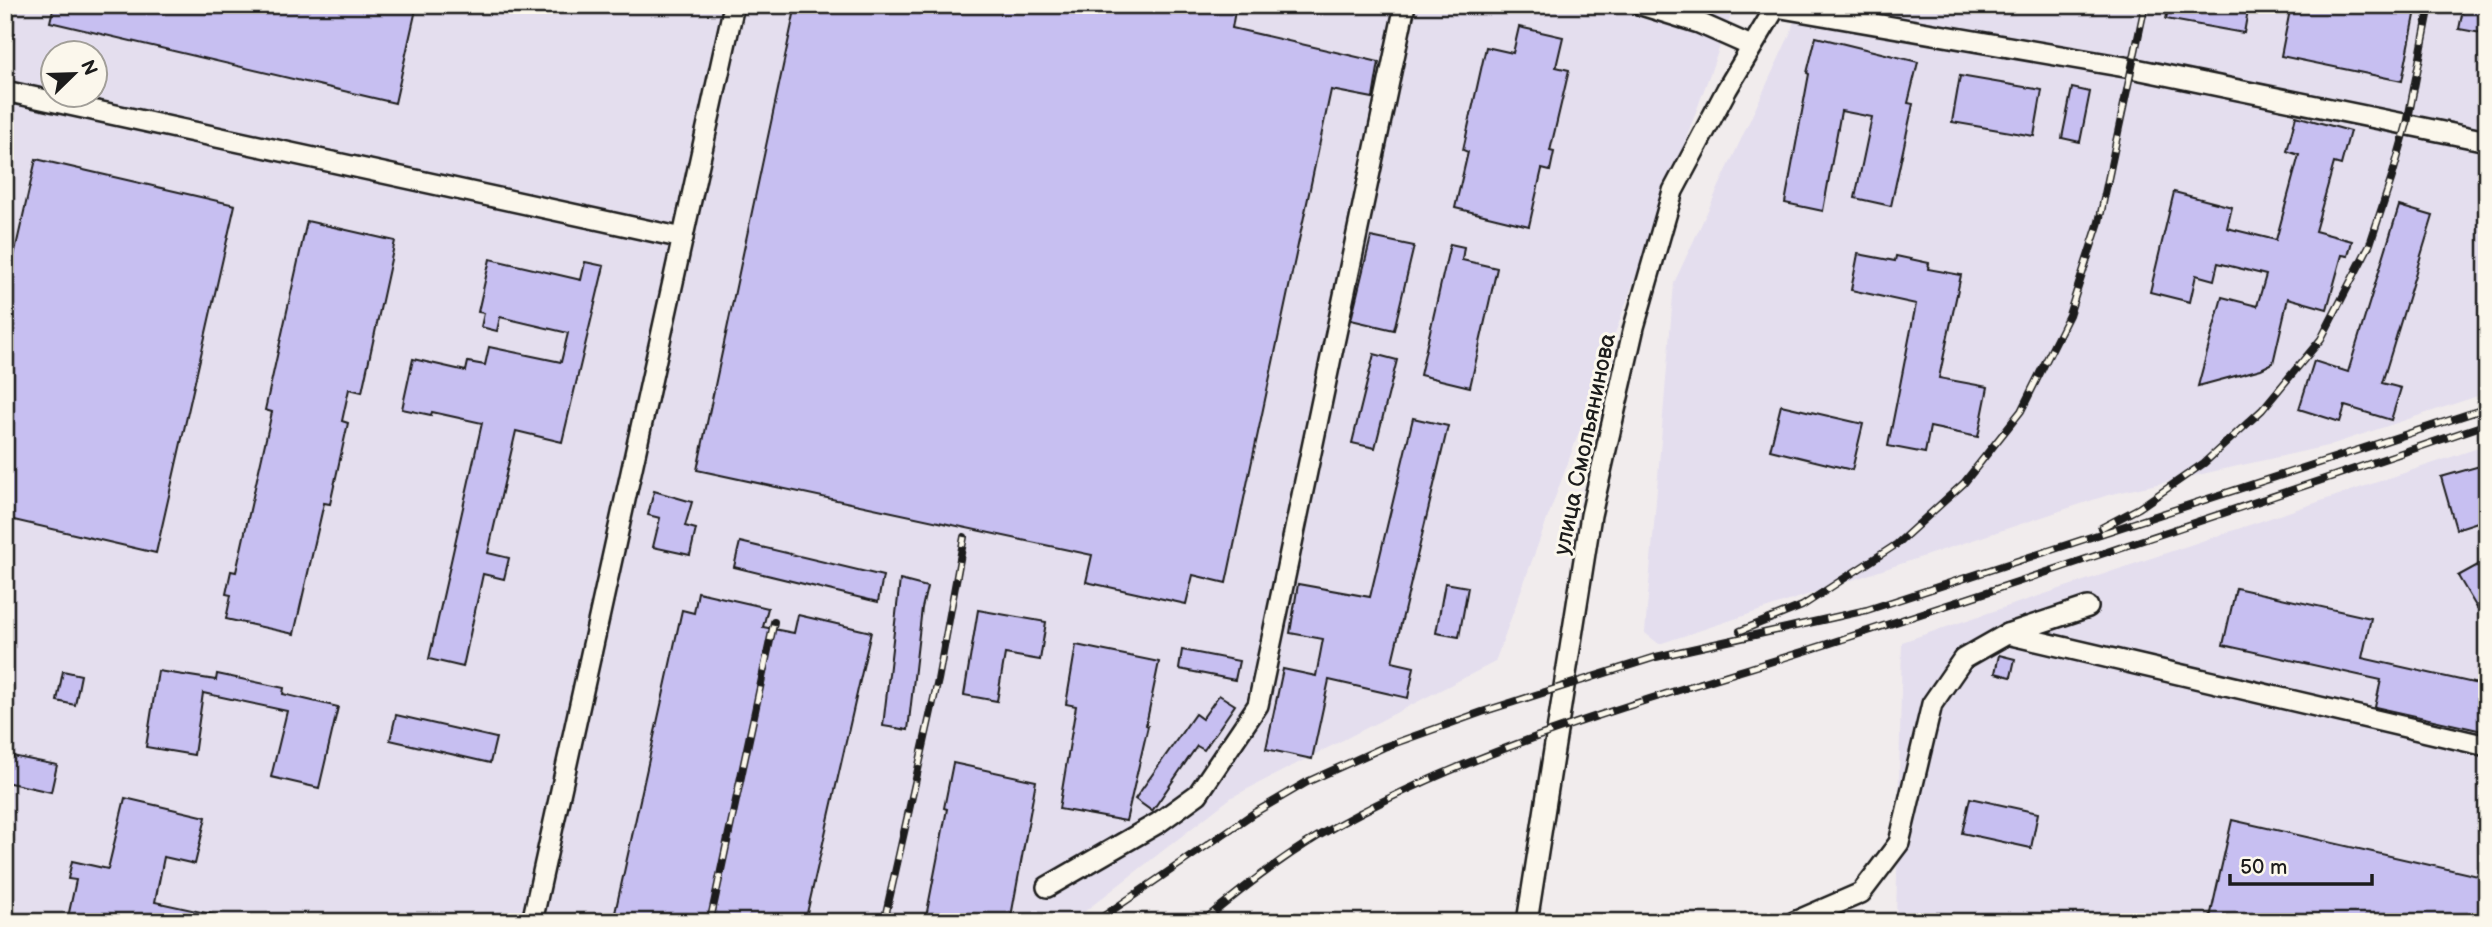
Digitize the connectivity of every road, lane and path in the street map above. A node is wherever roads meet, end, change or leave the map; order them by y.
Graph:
1 (734, 5) edge
2 (1405, 5) edge
3 (1641, 5) edge
4 (1777, 6) edge
5 (1751, 46) junction
6 (5, 92) edge
7 (2487, 141) edge
8 (683, 238) junction
9 (2088, 607) dead end
10 (2007, 634) junction
11 (2487, 746) edge
12 (1047, 887) dead end
13 (533, 922) edge
14 (1527, 922) edge
15 (1794, 922) edge

1 - 8 street
2 - 12 street
3 - 5 street
4 - 5 street, улица Смольянинова
4 - 7 street
5 - 14 street, улица Смольянинова
6 - 8 street
8 - 13 street
9 - 10 street
10 - 11 street
10 - 15 street

